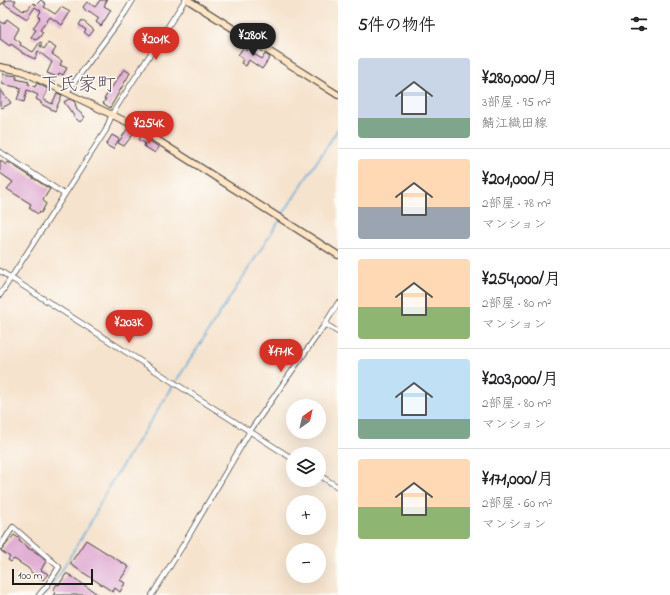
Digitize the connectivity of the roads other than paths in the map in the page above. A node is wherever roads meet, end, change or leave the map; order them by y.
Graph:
1 (133, 0) edge
2 (185, 0) edge
3 (188, 0) edge
4 (0, 67) edge
5 (67, 92) junction
6 (338, 95) edge
7 (112, 114) junction
8 (0, 152) edge
9 (64, 194) junction
10 (338, 255) edge
11 (0, 271) edge
12 (11, 278) junction
13 (0, 295) edge
14 (338, 303) edge
15 (325, 324) junction
16 (338, 332) edge
17 (250, 431) junction
18 (286, 454) edge
19 (326, 479) edge
20 (338, 487) edge
21 (0, 548) edge
22 (39, 595) edge
23 (152, 595) edge

1 - 5 street
2 - 7 street
3 - 6 street
4 - 5 street
5 - 7 street
7 - 9 street
7 - 10 street
8 - 9 street
9 - 12 street
11 - 12 street
12 - 13 street
12 - 17 street
14 - 15 street
15 - 16 street
15 - 17 street
17 - 18 street
17 - 23 street
19 - 20 street
21 - 22 street

